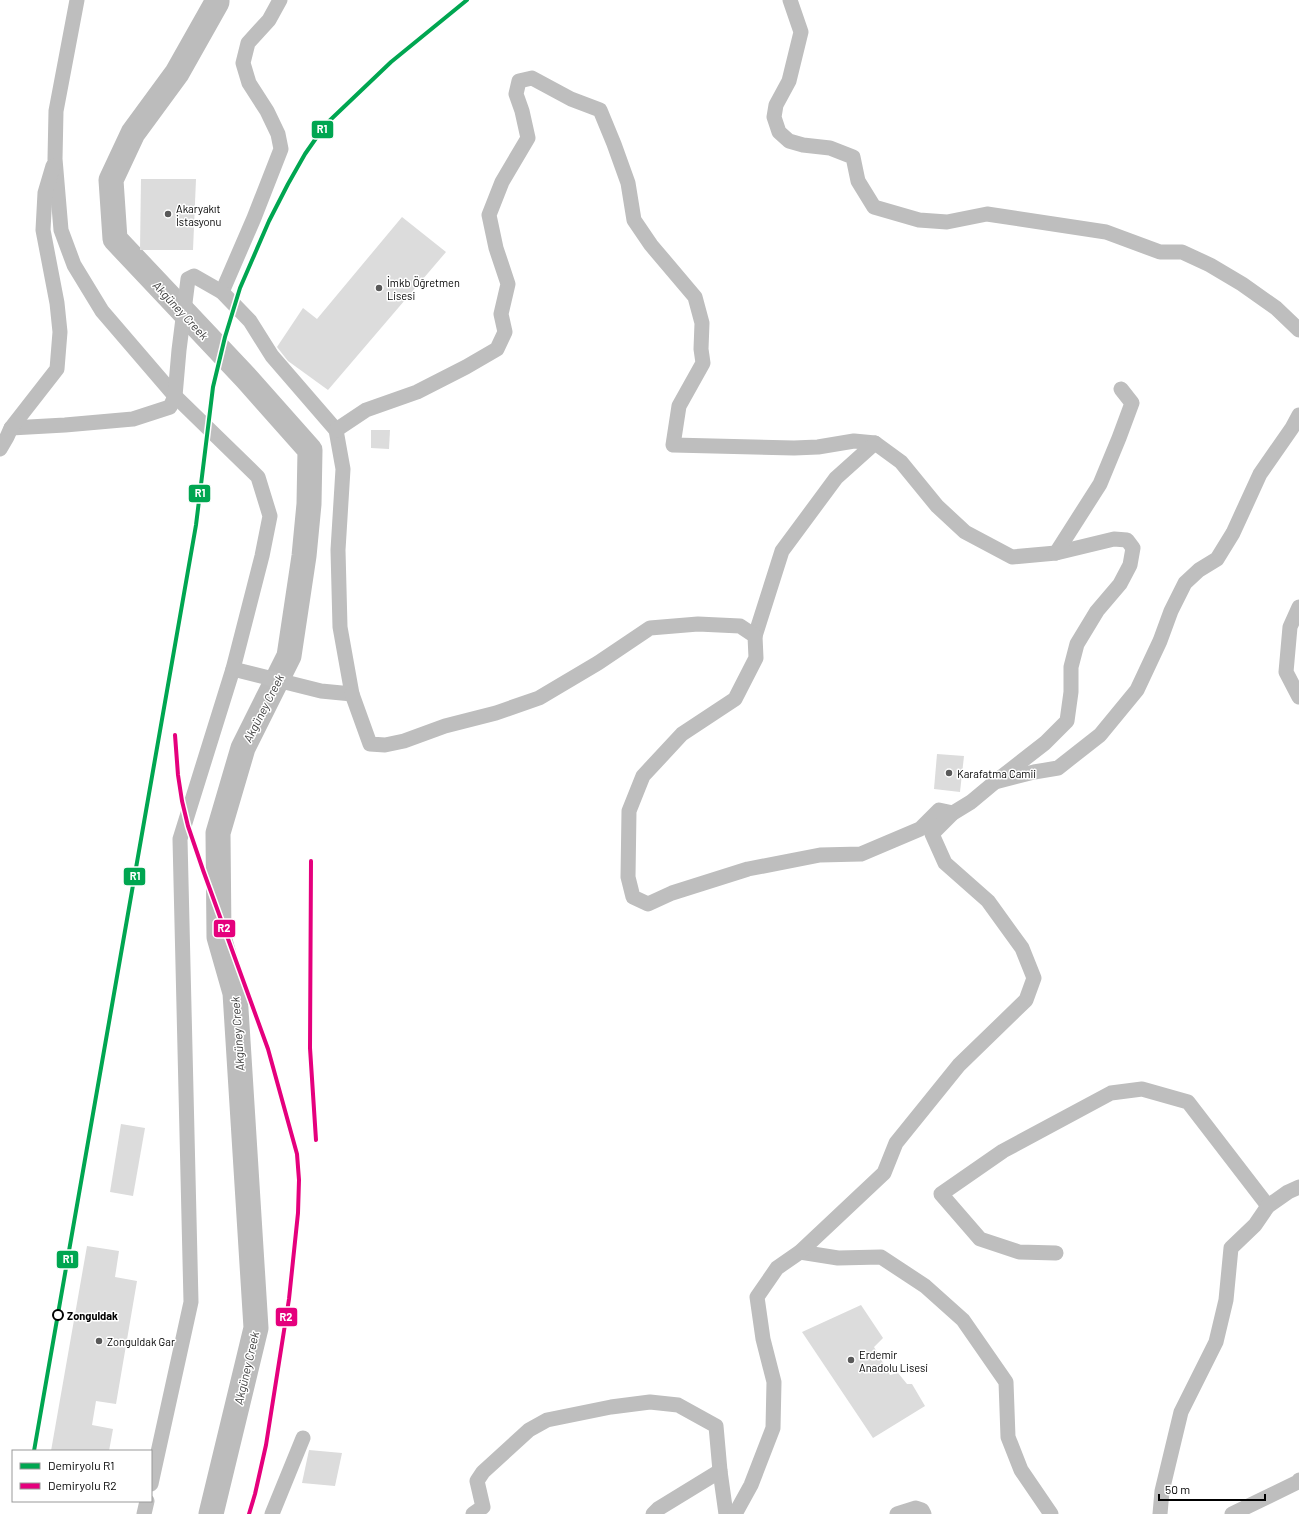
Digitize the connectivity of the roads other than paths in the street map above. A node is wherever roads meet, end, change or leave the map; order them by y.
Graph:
1 (77, 0) edge
2 (280, 0) edge
3 (790, 0) edge
4 (55, 159) junction
5 (222, 292) junction
6 (1299, 330) edge
7 (1121, 388) dead end
8 (175, 396) junction
9 (1299, 415) edge
10 (11, 428) junction
11 (336, 430) junction
12 (875, 443) junction
13 (0, 449) edge
14 (1056, 553) junction
15 (1299, 607) edge
16 (755, 636) junction
17 (233, 669) junction
18 (352, 694) junction
19 (1299, 697) edge
20 (995, 782) junction
21 (953, 813) junction
22 (1299, 1187) edge
23 (1268, 1206) junction
24 (800, 1252) junction
25 (1056, 1253) dead end
26 (303, 1438) dead end
27 (720, 1471) junction
28 (152, 1479) edge
29 (1299, 1480) edge
30 (147, 1502) edge
31 (144, 1514) edge
32 (272, 1514) edge
33 (473, 1514) edge
34 (653, 1514) edge
35 (726, 1514) edge
36 (735, 1514) edge
37 (897, 1514) edge
38 (924, 1514) edge
39 (1051, 1514) edge
40 (1160, 1514) edge
41 (1232, 1514) edge

1 - 4 street
2 - 5 street
3 - 6 street
4 - 8 street
4 - 10 street
5 - 8 street
5 - 11 street
7 - 14 street
8 - 10 street
8 - 17 street
9 - 20 street
10 - 13 street
11 - 12 street
11 - 18 street
12 - 14 street
12 - 16 street
14 - 20 street
15 - 19 street
16 - 18 street
16 - 21 street
17 - 18 street
17 - 28 street
20 - 21 street
21 - 24 street
22 - 23 street
23 - 25 street
23 - 40 street
24 - 36 street
24 - 39 street
26 - 32 street
27 - 33 street
27 - 34 street
27 - 35 street
29 - 41 street
30 - 31 street
37 - 38 street

